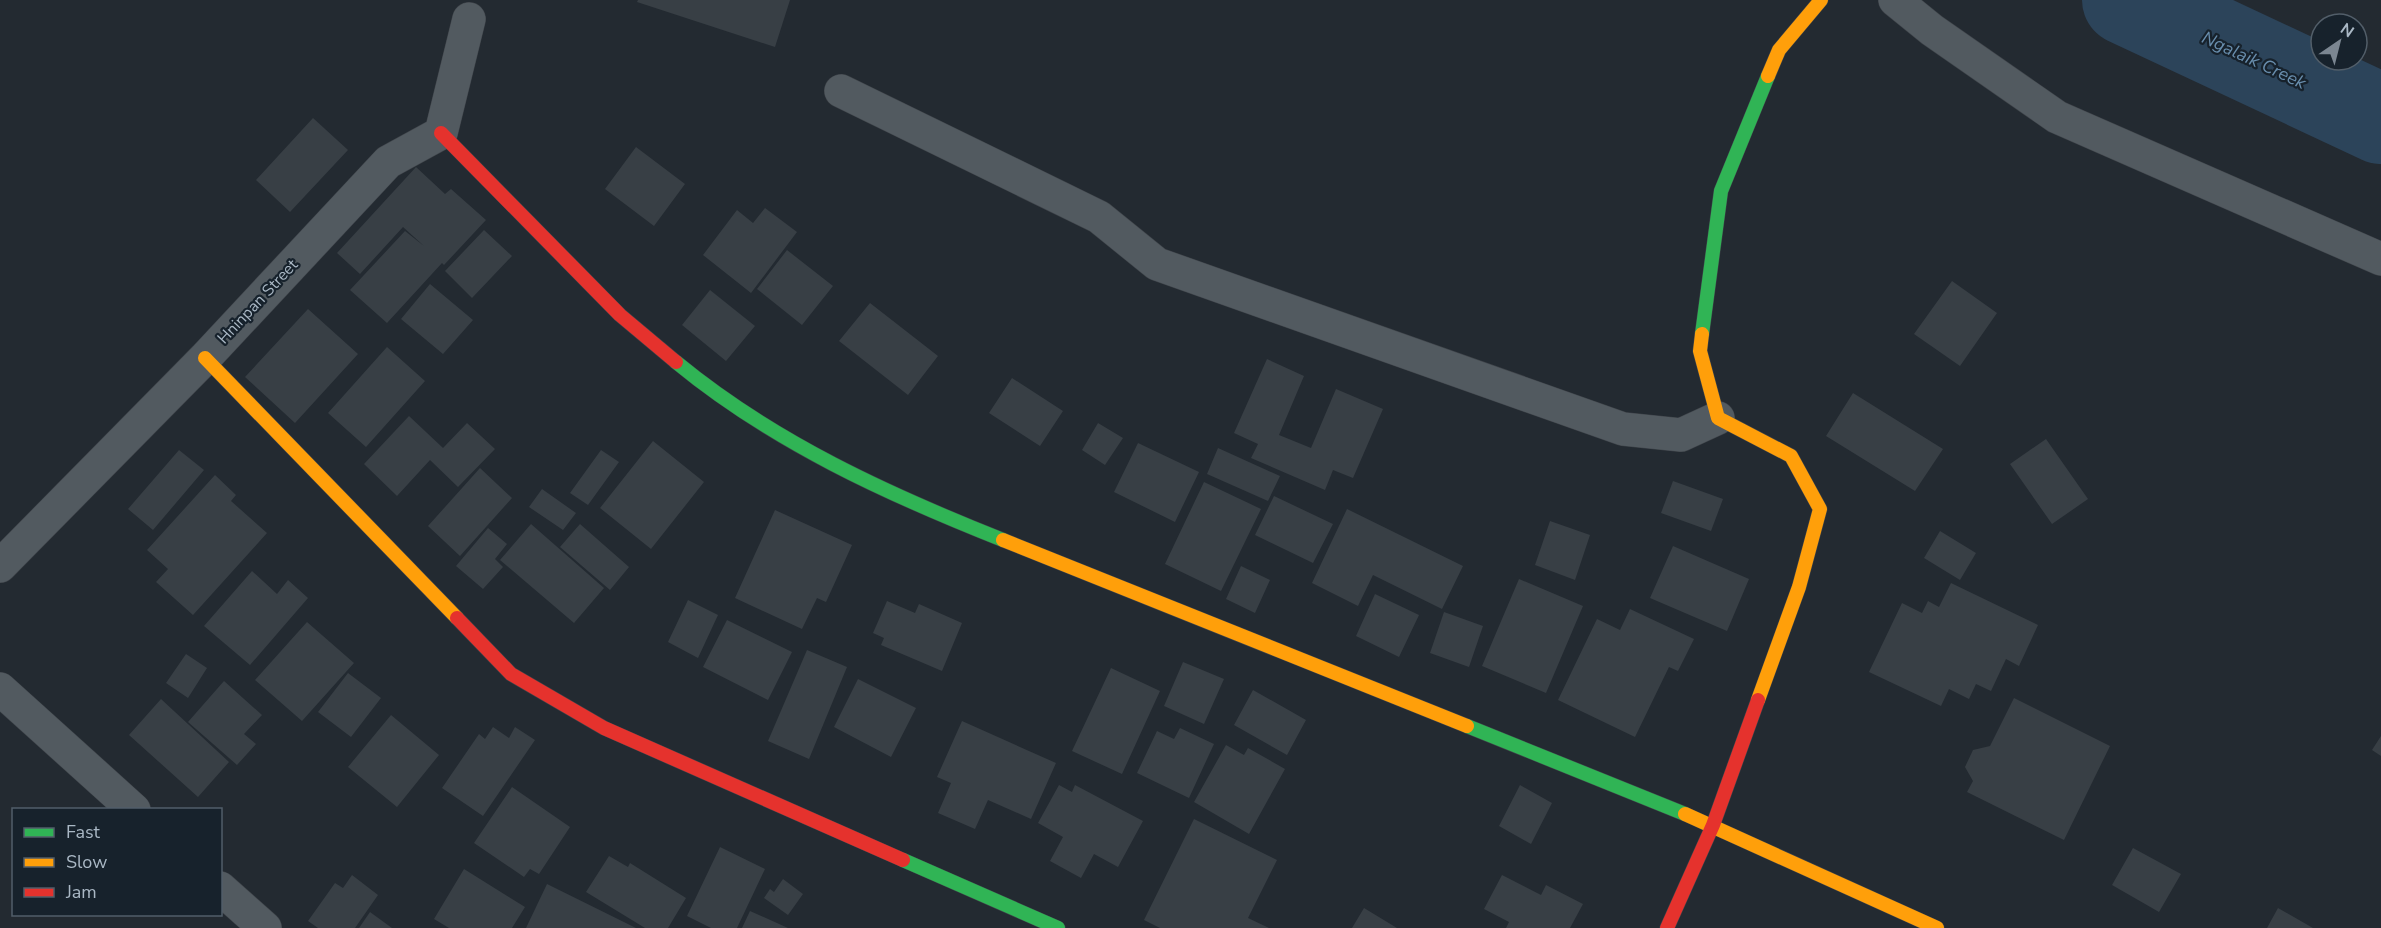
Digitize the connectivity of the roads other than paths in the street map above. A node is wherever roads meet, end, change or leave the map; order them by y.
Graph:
1 (1821, 0) edge
2 (1895, 0) edge
3 (469, 19) dead end
4 (842, 91) dead end
5 (441, 133) junction
6 (2381, 259) edge
7 (205, 358) junction
8 (1718, 418) junction
9 (0, 566) edge
10 (0, 689) edge
11 (132, 808) edge
12 (1713, 825) junction
13 (222, 890) edge
14 (265, 928) edge
15 (1058, 928) edge
16 (1667, 928) edge
17 (1937, 928) edge

1 - 8 street
2 - 6 street
3 - 5 street
4 - 8 street
5 - 7 street, Hninpan Street
5 - 12 street
7 - 9 street, Hninpan Street
7 - 15 street
8 - 12 street
10 - 11 street
12 - 16 street
12 - 17 street
13 - 14 street

